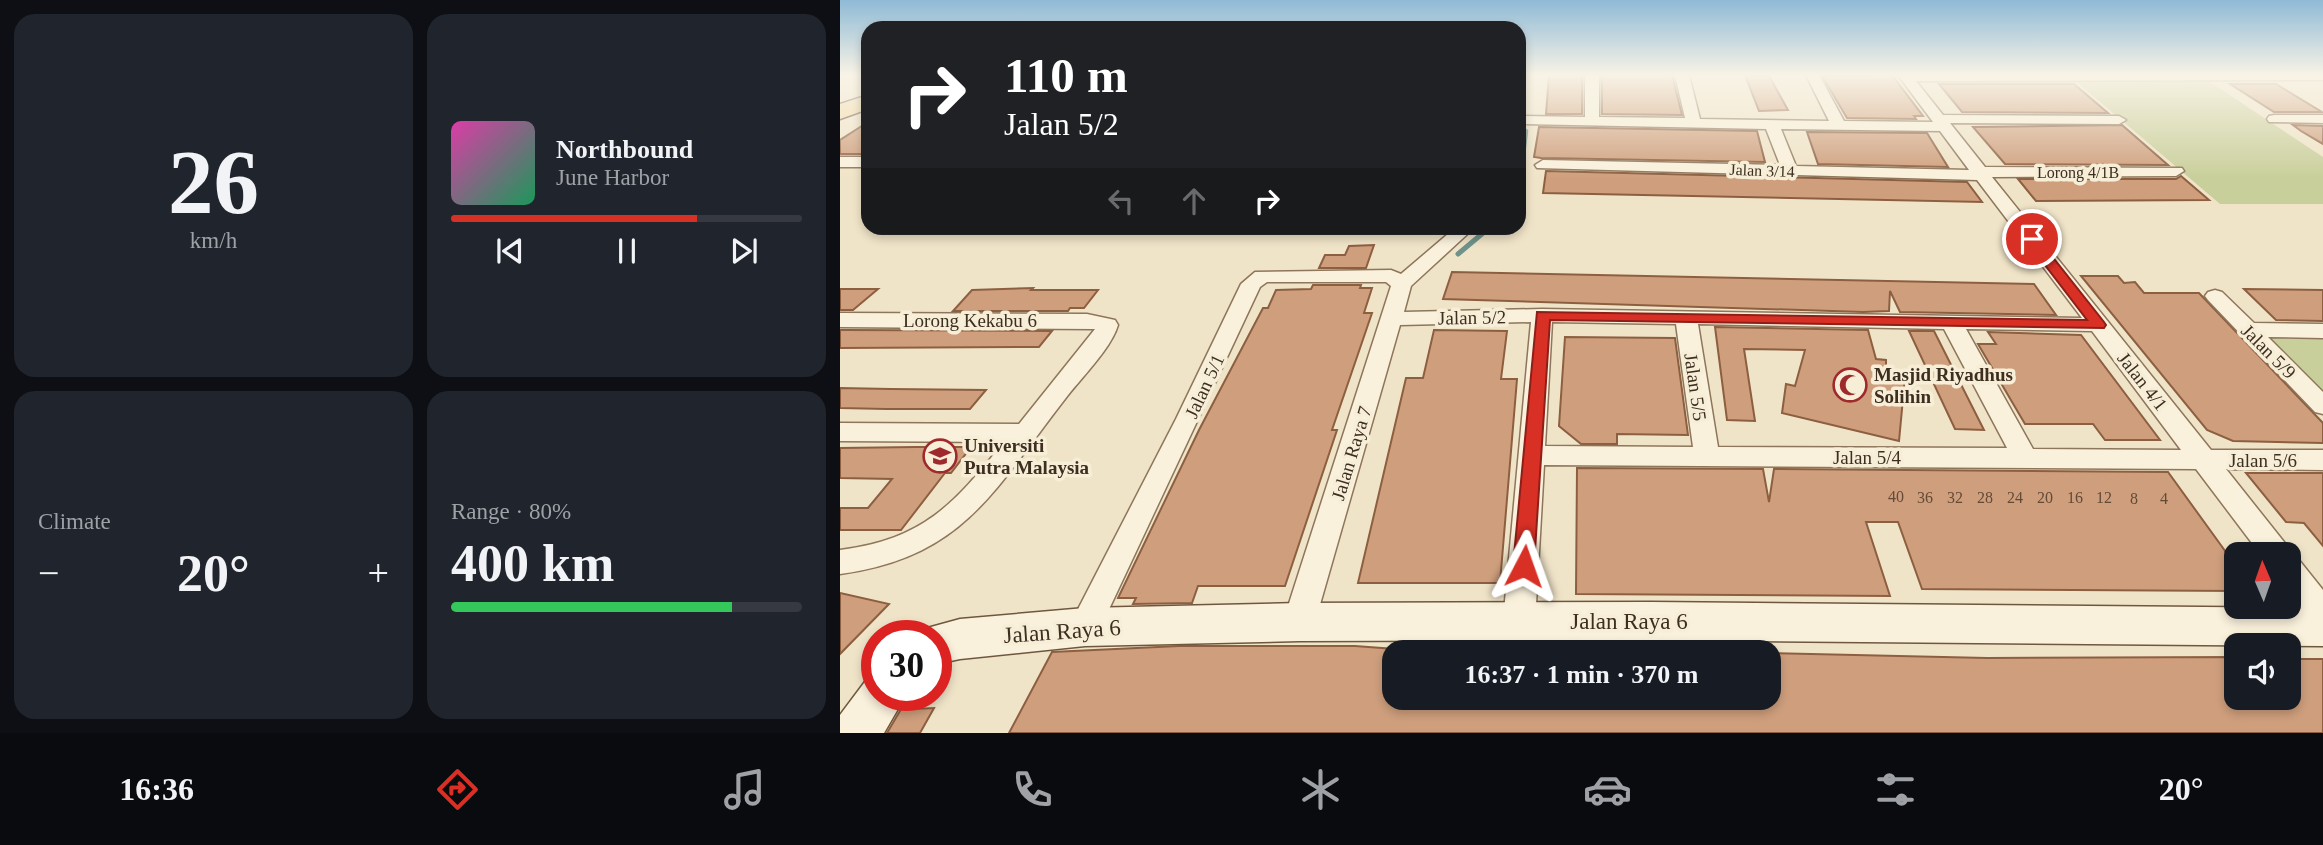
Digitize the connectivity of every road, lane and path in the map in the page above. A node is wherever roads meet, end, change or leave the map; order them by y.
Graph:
1 (1592, 109) edge
2 (1691, 109) edge
3 (1830, 109) edge
4 (1930, 109) edge
5 (2274, 119) dead end
6 (2323, 119) edge
7 (1526, 120) edge
8 (2119, 120) dead end
9 (1592, 121) junction
10 (1694, 123) junction
11 (1941, 123) junction
12 (1772, 124) junction
13 (1839, 125) junction
14 (840, 162) edge
15 (861, 162) edge
16 (1543, 165) dead end
17 (1790, 171) junction
18 (2176, 171) dead end
19 (1980, 173) junction
20 (1457, 235) edge
21 (1402, 284) junction
22 (2215, 296) dead end
23 (1542, 315) junction
24 (1686, 318) junction
25 (1391, 319) junction
26 (840, 320) edge
27 (1951, 322) junction
28 (2099, 325) junction
29 (2249, 330) junction
30 (2323, 331) edge
31 (2323, 406) edge
32 (840, 432) edge
33 (1025, 433) junction
34 (1532, 455) junction
35 (1707, 456) junction
36 (2025, 458) junction
37 (2203, 459) junction
38 (2323, 460) edge
39 (2267, 542) edge
40 (850, 561) edge
41 (2301, 585) edge
42 (2323, 613) edge
43 (1299, 622) junction
44 (1519, 622) junction
45 (1084, 626) junction
46 (2323, 628) edge
47 (952, 641) edge
48 (872, 711) edge
49 (856, 733) edge

1 - 9 street
2 - 10 street
3 - 13 street
4 - 11 street, Jalan 4/1
5 - 6 street
7 - 9 street
8 - 11 street
9 - 10 street
10 - 12 street
11 - 13 street
11 - 19 street, Jalan 4/1
12 - 13 street
12 - 17 street
14 - 15 street
16 - 17 street, Jalan 3/14
17 - 19 street, Jalan 3/14
18 - 19 street, Lorong 4/1B
19 - 28 street, Jalan 4/1
20 - 21 street
21 - 25 street, Jalan Raya 7
21 - 45 street, Jalan 5/1
22 - 29 street, Jalan 5/9
23 - 24 street, Jalan 5/2
23 - 25 street, Jalan 5/2
23 - 34 street
24 - 27 street, Jalan 5/2
24 - 35 street, Jalan 5/5
25 - 43 street, Jalan Raya 7
26 - 33 street, Lorong Kekabu 6
27 - 28 street, Jalan 5/2
27 - 36 street
28 - 37 street, Jalan 4/1
29 - 30 street
29 - 31 street, Jalan 5/9
32 - 33 street
33 - 40 street
34 - 35 street, Jalan 5/4
34 - 44 street
35 - 36 street, Jalan 5/4
36 - 37 street, Jalan 5/4
37 - 38 street, Jalan 5/6
37 - 39 street, Jalan 4/1
41 - 42 street
43 - 44 street, Jalan Raya 6
43 - 45 street, Jalan Raya 6
44 - 46 street, Jalan Raya 6
45 - 47 street, Jalan Raya 6
48 - 49 street

